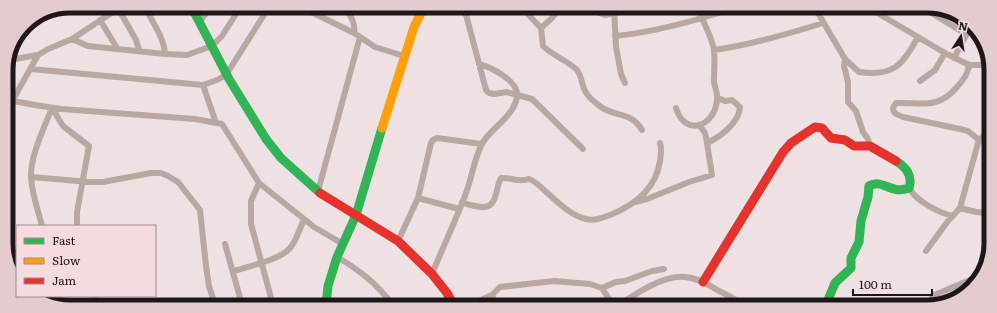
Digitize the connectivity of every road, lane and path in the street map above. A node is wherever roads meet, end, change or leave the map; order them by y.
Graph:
1 (111, 13) edge
2 (123, 13) edge
3 (148, 13) edge
4 (194, 13) edge
5 (206, 13) edge
6 (237, 13) edge
7 (265, 13) edge
8 (313, 13) edge
9 (349, 13) edge
10 (421, 13) edge
11 (466, 13) edge
12 (527, 13) edge
13 (556, 13) edge
14 (614, 13) edge
15 (699, 13) edge
16 (719, 13) edge
17 (818, 13) edge
18 (882, 13) edge
19 (931, 13) edge
20 (702, 19) junction
21 (100, 20) junction
22 (199, 22) junction
23 (824, 23) junction
24 (541, 28) junction
25 (968, 31) edge
26 (966, 34) junction
27 (357, 35) junction
28 (615, 36) junction
29 (918, 37) junction
30 (72, 39) junction
31 (212, 46) junction
32 (117, 48) junction
33 (139, 50) junction
34 (714, 50) junction
35 (945, 53) junction
36 (165, 54) junction
37 (38, 55) junction
38 (404, 56) junction
39 (954, 58) junction
40 (14, 59) edge
41 (845, 59) junction
42 (479, 64) junction
43 (969, 65) junction
44 (984, 65) edge
45 (31, 69) junction
46 (226, 75) junction
47 (920, 81) dead end
48 (625, 83) dead end
49 (202, 85) junction
50 (517, 94) junction
51 (718, 98) junction
52 (13, 101) joint
53 (52, 108) junction
54 (676, 108) dead end
55 (216, 122) junction
56 (700, 126) junction
57 (642, 130) dead end
58 (984, 134) edge
59 (979, 140) junction
60 (660, 143) dead end
61 (707, 143) junction
62 (482, 144) junction
63 (870, 146) junction
64 (583, 149) dead end
65 (31, 176) junction
66 (82, 182) junction
67 (258, 183) junction
68 (909, 188) junction
69 (318, 191) junction
70 (418, 198) junction
71 (462, 202) junction
72 (634, 202) junction
73 (960, 208) junction
74 (459, 209) junction
75 (984, 213) edge
76 (356, 215) junction
77 (954, 216) junction
78 (304, 220) junction
79 (42, 225) edge
80 (77, 225) edge
81 (398, 241) junction
82 (225, 244) dead end
83 (343, 244) junction
84 (926, 251) dead end
85 (338, 257) junction
86 (262, 262) junction
87 (664, 269) dead end
88 (234, 271) junction
89 (432, 274) junction
90 (970, 280) edge
91 (704, 282) junction
92 (602, 288) junction
93 (492, 295) junction
94 (932, 296) dead end
95 (213, 300) edge
96 (241, 300) edge
97 (272, 300) edge
98 (327, 300) edge
99 (388, 300) edge
100 (450, 300) edge
101 (481, 300) edge
102 (494, 300) edge
103 (610, 300) edge
104 (627, 300) edge
105 (732, 300) edge
106 (829, 300) edge

1 - 21 street
2 - 33 street
3 - 36 street
4 - 22 street
5 - 22 street
6 - 31 street
7 - 46 street
8 - 27 street
9 - 27 street
10 - 38 street
11 - 42 street
12 - 24 street
13 - 24 street
14 - 28 street
15 - 20 street
16 - 20 street
17 - 23 street
18 - 29 street
19 - 26 street
20 - 28 street
20 - 34 street
21 - 30 street
21 - 32 street
22 - 31 street
23 - 34 street
23 - 41 street
24 - 57 street
25 - 26 street
26 - 39 street
27 - 38 street
27 - 69 street
28 - 48 street
29 - 35 street
29 - 41 street
30 - 32 street
30 - 37 street
31 - 36 street
31 - 46 street
32 - 33 street
33 - 36 street
34 - 51 street
35 - 39 street
35 - 47 street
37 - 40 street
37 - 45 street
38 - 76 street
39 - 43 street
41 - 63 street
42 - 50 street
42 - 50 street
43 - 44 street
43 - 59 street
45 - 49 street
45 - 52 street
46 - 49 street
46 - 69 street
49 - 55 street
50 - 62 street
50 - 64 street
51 - 56 street
51 - 61 street
52 - 53 street
53 - 55 street
53 - 65 street
53 - 66 street
54 - 56 street
55 - 67 street
56 - 61 street
58 - 59 street
59 - 73 street
60 - 72 street
61 - 72 street
62 - 70 street
62 - 71 street
63 - 68 street
63 - 91 street
65 - 66 street
65 - 79 street
66 - 80 street
66 - 95 street
67 - 78 street
67 - 86 street
68 - 77 street
68 - 106 street
69 - 76 street
70 - 74 street
70 - 81 street
71 - 72 street
71 - 74 street
73 - 75 street
73 - 77 street
74 - 89 street
76 - 81 street
76 - 83 street
77 - 84 street
78 - 83 street
78 - 86 street
81 - 89 street
82 - 88 street
83 - 85 street
85 - 98 street
85 - 99 street
86 - 88 street
86 - 97 street
87 - 92 street
88 - 96 street
89 - 100 street
90 - 94 street
91 - 104 street
91 - 105 street
92 - 93 street
92 - 103 street
93 - 101 street
93 - 102 street

